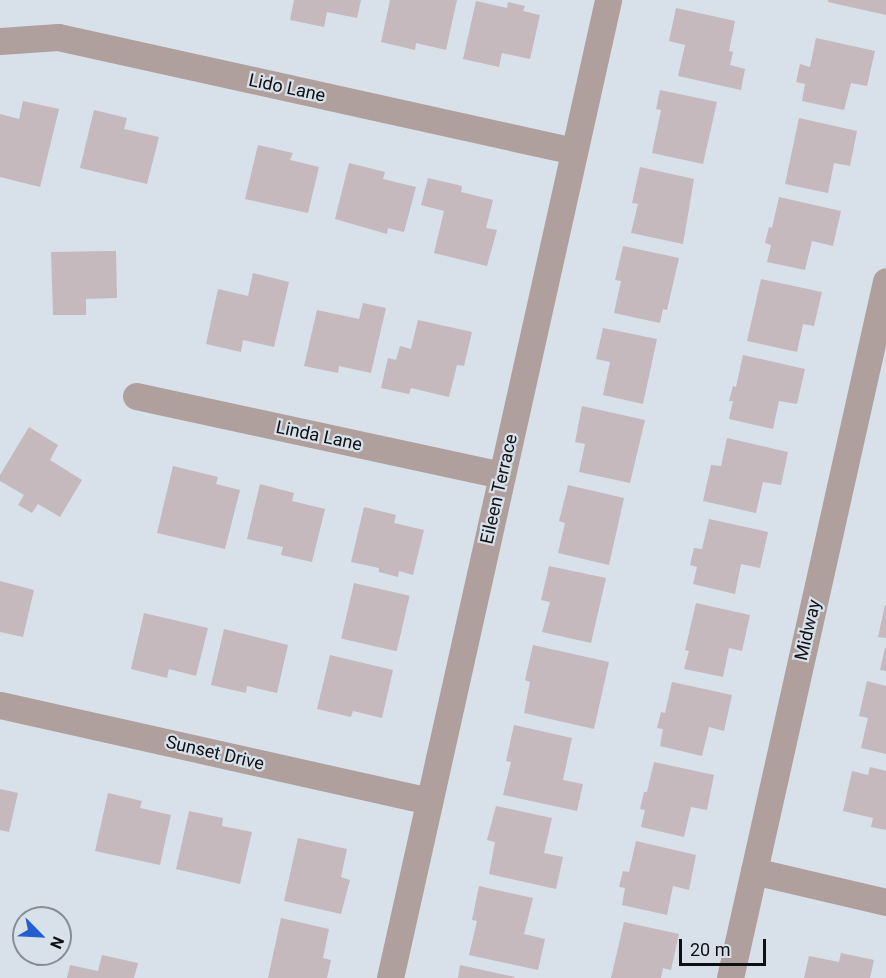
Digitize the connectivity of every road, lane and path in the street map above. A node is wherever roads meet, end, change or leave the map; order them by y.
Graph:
1 (608, 0) edge
2 (0, 40) edge
3 (574, 151) junction
4 (886, 281) edge
5 (136, 396) dead end
6 (502, 475) junction
7 (0, 705) edge
8 (429, 801) junction
9 (754, 871) junction
10 (886, 902) edge
11 (390, 978) edge
12 (729, 978) edge

1 - 3 street, Eileen Terrace
2 - 3 street, Lido Lane
3 - 6 street, Eileen Terrace
4 - 9 street, Midway
5 - 6 street, Linda Lane
6 - 8 street, Eileen Terrace
7 - 8 street, Sunset Drive
8 - 11 street, Eileen Terrace
9 - 10 street
9 - 12 street, Midway

